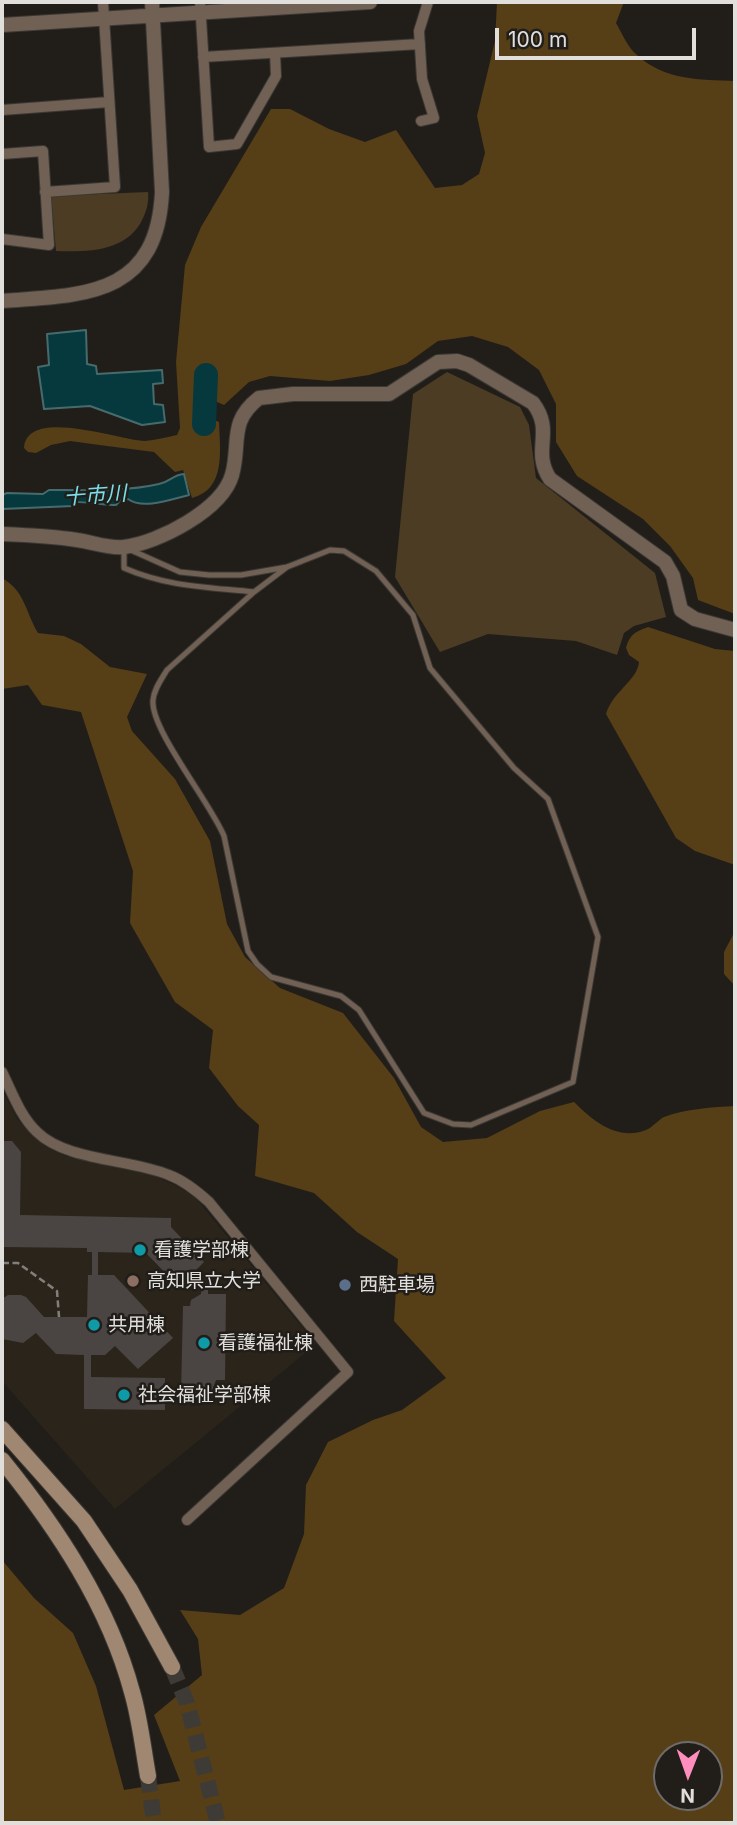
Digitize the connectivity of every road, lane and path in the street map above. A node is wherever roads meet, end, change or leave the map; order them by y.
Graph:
1 (103, 2) edge
2 (370, 2) edge
3 (428, 2) edge
4 (200, 7) edge
5 (153, 8) edge
6 (104, 18) junction
7 (2, 25) edge
8 (420, 44) junction
9 (275, 53) junction
10 (203, 57) junction
11 (109, 102) junction
12 (2, 110) edge
13 (421, 121) dead end
14 (2, 154) edge
15 (46, 192) junction
16 (2, 239) edge
17 (2, 300) edge
18 (2, 534) edge
19 (124, 547) junction
20 (288, 566) junction
21 (254, 592) junction
22 (735, 631) edge
23 (3, 1076) edge
24 (2, 1262) edge
25 (59, 1317) dead end
26 (2, 1429) edge
27 (2, 1460) edge
28 (187, 1520) dead end
29 (172, 1667) tunnel mouth
30 (148, 1776) tunnel mouth

1 - 6 street
2 - 4 street
3 - 8 street
4 - 5 street
4 - 10 street
5 - 6 street
5 - 17 street
6 - 7 street
6 - 11 street
8 - 9 street
8 - 13 street
9 - 10 street
9 - 10 street
11 - 12 street
11 - 15 street
14 - 15 street
15 - 16 street
18 - 19 street
19 - 20 lane
19 - 21 lane
19 - 22 street
20 - 21 lane
20 - 21 lane
23 - 28 street
24 - 25 path
26 - 29 main road
27 - 30 main road

